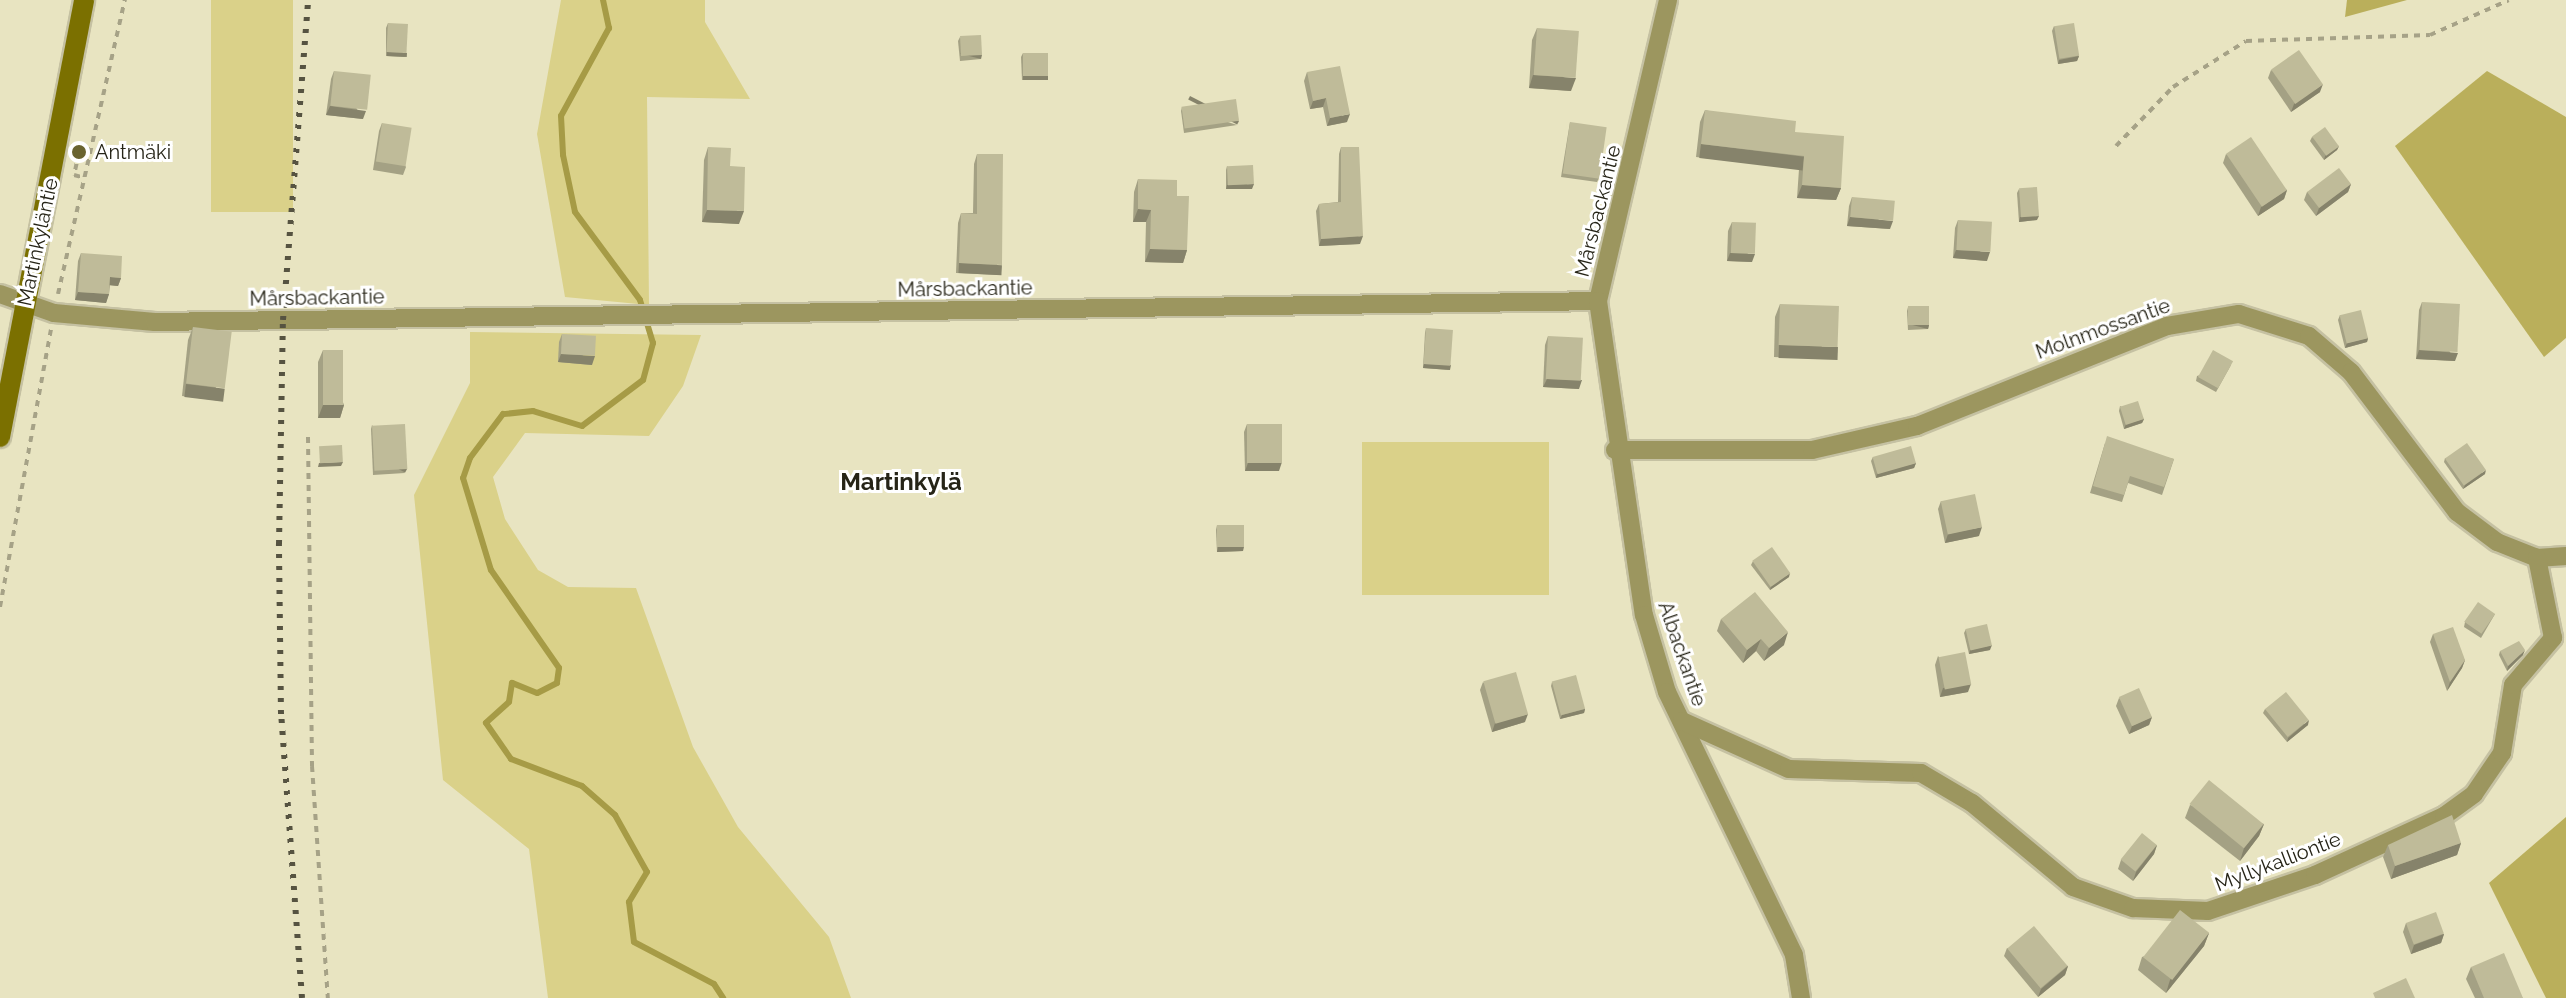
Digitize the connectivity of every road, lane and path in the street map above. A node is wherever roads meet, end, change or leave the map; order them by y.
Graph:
1 (84, 0) edge
2 (1668, 0) edge
3 (2509, 0) edge
4 (2116, 146) dead end
5 (79, 152) dead end
6 (85, 178) dead end
7 (0, 294) edge
8 (1598, 301) junction
9 (26, 303) junction
10 (0, 437) edge
11 (308, 437) dead end
12 (1615, 450) junction
13 (2566, 556) edge
14 (2537, 558) junction
15 (1682, 721) junction
16 (328, 998) edge
17 (1801, 998) edge

1 - 9 street, Martinkyläntie
2 - 8 street, Mårsbackantie
3 - 4 path
5 - 6 path
7 - 9 street
8 - 9 street, Mårsbackantie
8 - 12 street, Albackantie
9 - 10 street, Martinkyläntie
11 - 16 path
12 - 14 street, Molnmossantie
12 - 15 street, Albackantie
13 - 14 street, Molnmossantie
14 - 15 street, Myllykalliontie
15 - 17 street, Albackantie

